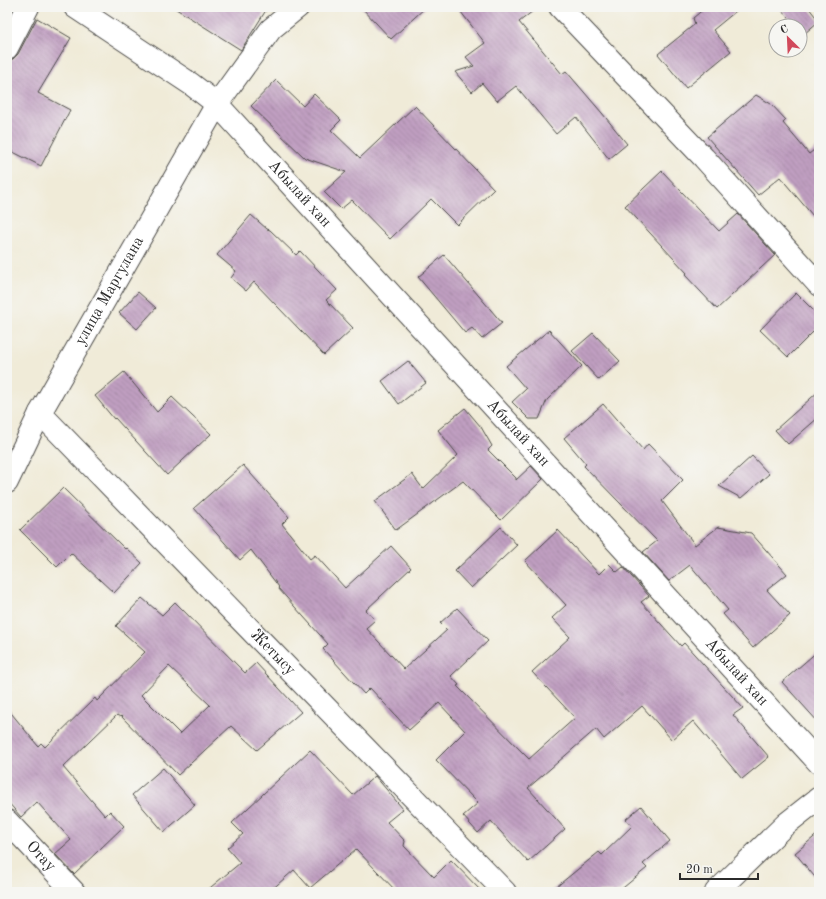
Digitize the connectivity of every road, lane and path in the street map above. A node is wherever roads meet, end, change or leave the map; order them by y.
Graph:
1 (28, 7) edge
2 (75, 7) edge
3 (298, 7) edge
4 (560, 7) edge
5 (7, 48) edge
6 (217, 104) junction
7 (819, 285) edge
8 (40, 413) junction
9 (7, 482) edge
10 (819, 763) edge
11 (819, 798) edge
12 (7, 821) edge
13 (74, 892) edge
14 (505, 892) edge
15 (716, 892) edge

1 - 5 street
2 - 6 street, Абылай хан
3 - 6 street, улица Маргулана
4 - 7 street
6 - 8 street, улица Маргулана
6 - 10 street, Абылай хан
8 - 9 street, улица Маргулана
8 - 14 street, Жетысу
11 - 15 street
12 - 13 street, Отау

